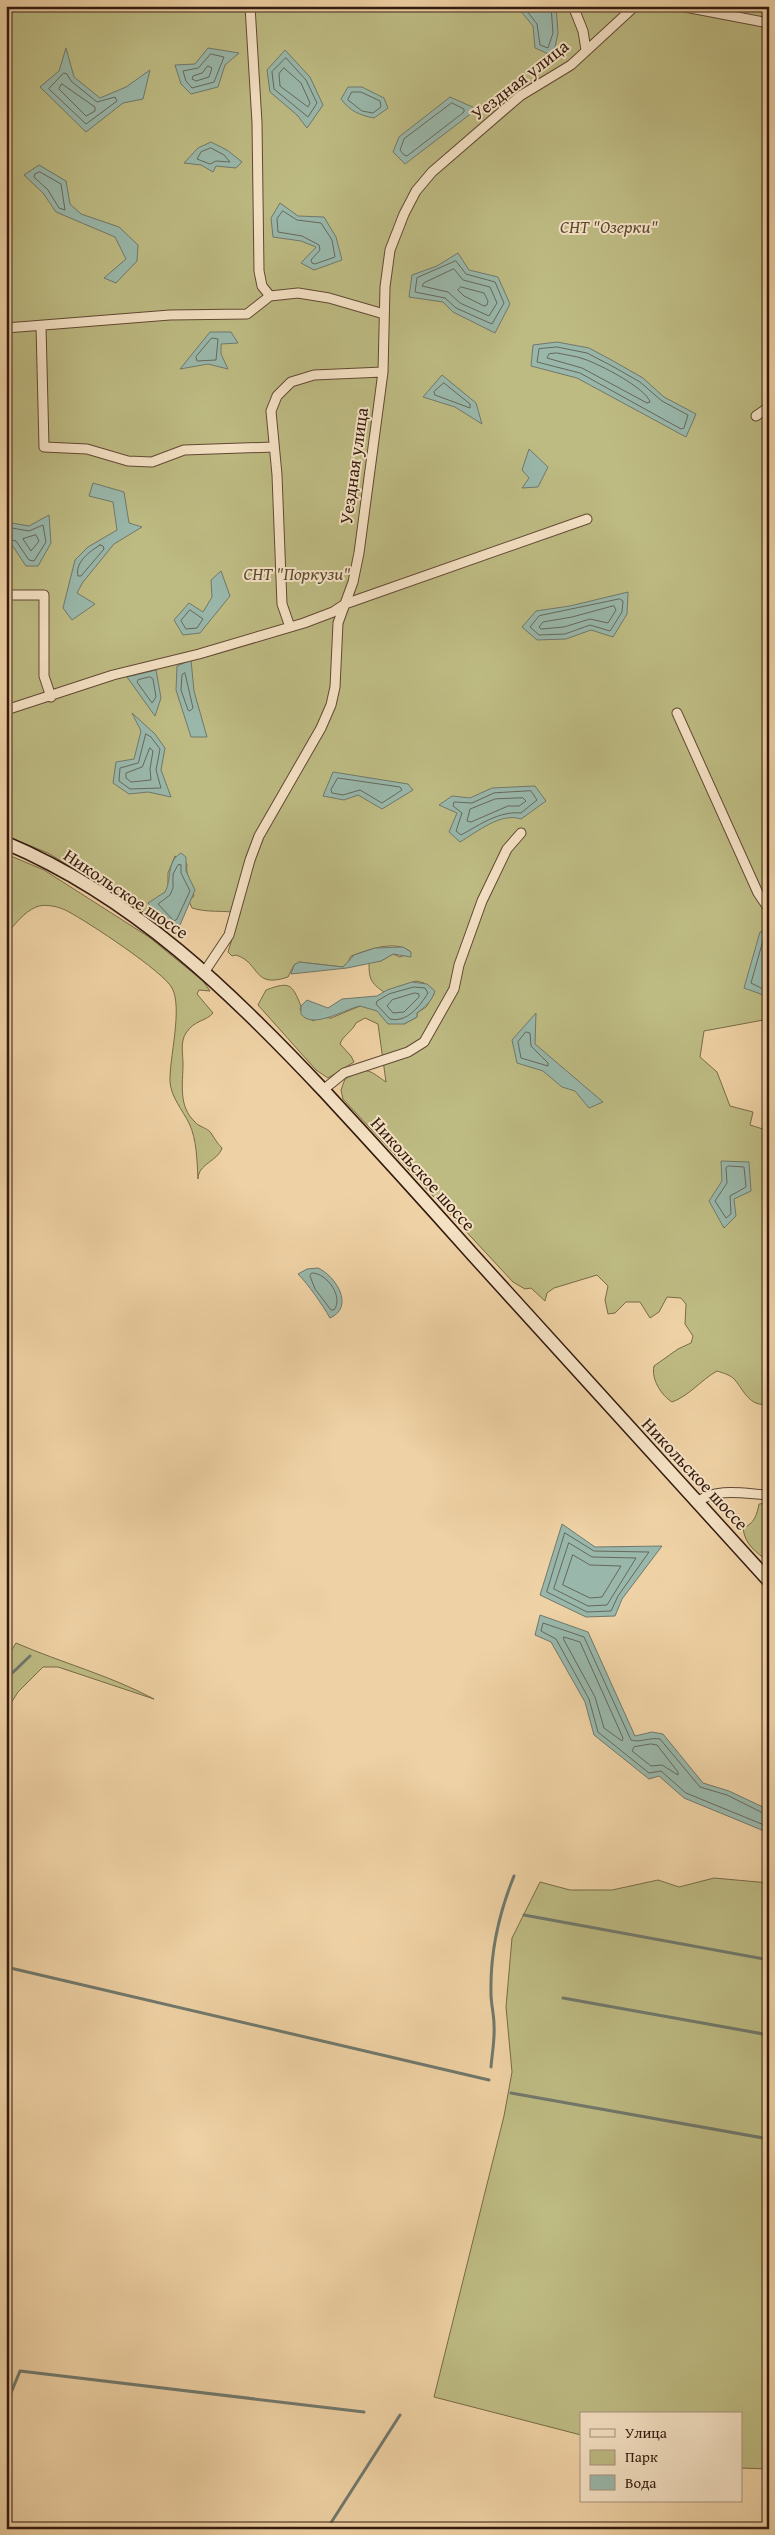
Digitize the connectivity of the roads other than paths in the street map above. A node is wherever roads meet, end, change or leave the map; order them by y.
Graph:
1 (250, 6) edge
2 (573, 6) edge
3 (635, 6) edge
4 (680, 6) edge
5 (769, 23) edge
6 (586, 50) junction
7 (270, 296) junction
8 (384, 314) junction
9 (41, 326) junction
10 (6, 328) edge
11 (383, 372) junction
12 (769, 406) edge
13 (756, 416) dead end
14 (274, 447) junction
15 (587, 519) dead end
16 (6, 595) edge
17 (345, 604) junction
18 (290, 627) junction
19 (51, 697) junction
20 (6, 710) edge
21 (677, 713) dead end
22 (521, 833) dead end
23 (6, 843) edge
24 (769, 909) edge
25 (205, 971) junction
26 (323, 1090) junction
27 (769, 1495) edge
28 (698, 1502) junction
29 (769, 1581) edge

1 - 7 street
2 - 6 street
3 - 6 street, Уездная улица
4 - 5 street
6 - 8 street, Уездная улица
7 - 8 street
7 - 9 street
8 - 11 street, Уездная улица
9 - 10 street
9 - 14 street
11 - 14 street
11 - 17 street, Уездная улица
12 - 13 street
14 - 18 street
15 - 17 street
16 - 19 street
17 - 18 street
17 - 25 street, Уездная улица
18 - 19 street
19 - 20 street
21 - 24 street
22 - 26 street
23 - 25 main road, Никольское шоссе
25 - 26 main road, Никольское шоссе
26 - 28 main road, Никольское шоссе
27 - 28 street
28 - 29 main road, Никольское шоссе

